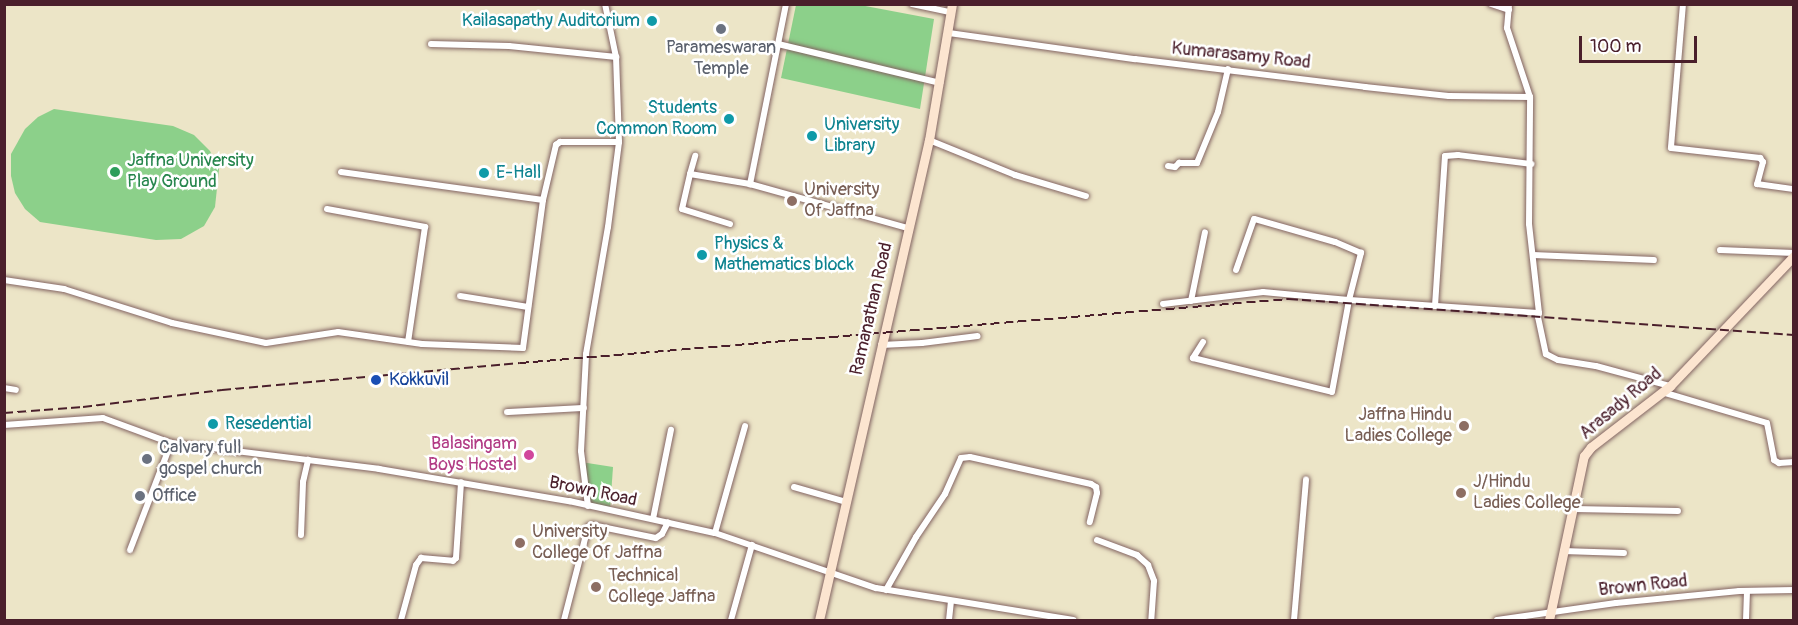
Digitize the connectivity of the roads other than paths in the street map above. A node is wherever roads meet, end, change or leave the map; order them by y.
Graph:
1 (605, 4) edge
2 (786, 4) edge
3 (912, 4) edge
4 (1491, 4) edge
5 (1683, 4) edge
6 (1509, 7) edge
7 (951, 8) edge
8 (949, 33) junction
9 (431, 44) dead end
10 (778, 44) junction
11 (616, 57) junction
12 (1228, 69) junction
13 (940, 83) junction
14 (1530, 97) junction
15 (929, 140) junction
16 (619, 142) junction
17 (695, 156) dead end
18 (1531, 164) junction
19 (1168, 166) dead end
20 (341, 172) dead end
21 (690, 174) junction
22 (750, 184) junction
23 (1794, 189) edge
24 (1086, 196) dead end
25 (543, 200) junction
26 (327, 209) dead end
27 (730, 224) dead end
28 (908, 228) junction
29 (1205, 232) dead end
30 (1720, 250) dead end
31 (1794, 254) edge
32 (1533, 255) junction
33 (1654, 260) dead end
34 (1236, 270) dead end
35 (4, 280) edge
36 (460, 296) dead end
37 (1349, 300) junction
38 (1191, 301) junction
39 (1163, 304) dead end
40 (1435, 306) junction
41 (528, 307) junction
42 (1539, 313) junction
43 (978, 336) dead end
44 (408, 342) junction
45 (1203, 342) dead end
46 (881, 345) junction
47 (4, 388) edge
48 (1666, 389) junction
49 (16, 390) dead end
50 (584, 408) junction
51 (507, 412) dead end
52 (4, 425) edge
53 (745, 426) dead end
54 (672, 430) dead end
55 (171, 443) junction
56 (308, 460) junction
57 (1794, 462) edge
58 (1306, 480) dead end
59 (461, 482) junction
60 (794, 487) dead end
61 (846, 502) junction
62 (588, 506) junction
63 (1574, 509) junction
64 (1678, 511) dead end
65 (653, 519) junction
66 (668, 522) junction
67 (1090, 522) dead end
68 (715, 533) junction
69 (301, 535) dead end
70 (1097, 540) dead end
71 (752, 545) junction
72 (130, 550) dead end
73 (1563, 551) junction
74 (1624, 553) dead end
75 (829, 571) junction
76 (886, 590) junction
77 (1794, 590) edge
78 (1747, 591) junction
79 (951, 601) junction
80 (1549, 617) edge
81 (1049, 619) edge
82 (401, 621) edge
83 (564, 621) edge
84 (731, 621) edge
85 (819, 621) edge
86 (950, 621) edge
87 (1073, 621) edge
88 (1151, 621) edge
89 (1294, 621) edge
90 (1497, 621) edge
91 (1746, 621) edge

1 - 11 street
2 - 10 street
3 - 7 street
4 - 6 street
5 - 23 street
6 - 14 street
7 - 8 main road, Ramanathan Road
8 - 12 street, Kumarasamy Road
8 - 13 main road, Ramanathan Road
9 - 11 street
10 - 13 street
10 - 22 street
11 - 16 street
12 - 14 street, Kumarasamy Road
12 - 19 street
13 - 15 main road, Ramanathan Road
14 - 18 street
15 - 24 street
15 - 28 main road, Ramanathan Road
16 - 25 street
16 - 50 street
17 - 21 street
18 - 32 street
18 - 40 street
20 - 25 street
21 - 22 street
21 - 27 street
22 - 28 street
25 - 41 street
26 - 44 street
28 - 46 main road, Ramanathan Road
29 - 38 street
30 - 31 street
31 - 48 main road, Arasady Road
32 - 33 street
32 - 42 street
34 - 37 street
35 - 44 street
36 - 41 street
37 - 38 street
37 - 40 street
37 - 45 street
38 - 39 street
40 - 42 street
41 - 44 street
42 - 48 street
43 - 46 street
46 - 61 main road, Ramanathan Road
47 - 49 street
48 - 57 street
48 - 63 main road, Arasady Road
50 - 51 street
50 - 62 street
52 - 55 street, Brown Road
53 - 68 street
54 - 65 street
55 - 56 street, Brown Road
55 - 72 street
56 - 59 street, Brown Road
56 - 69 street
58 - 89 street
59 - 62 street, Brown Road
59 - 82 street
60 - 61 street
61 - 75 main road, Ramanathan Road
62 - 65 street, Brown Road
63 - 64 street
63 - 73 main road, Arasady Road
65 - 66 street, Brown Road
66 - 68 street, Brown Road
66 - 83 street
67 - 76 street
68 - 71 street, Brown Road
70 - 88 street
71 - 75 street, Brown Road
71 - 84 street
73 - 74 street
73 - 80 main road, Arasady Road
75 - 76 street, Brown Road
75 - 85 main road, Ramanathan Road
76 - 79 street, Brown Road
77 - 78 street, Brown Road
78 - 80 street, Brown Road
78 - 91 street
79 - 81 street, Brown Road
79 - 86 street
80 - 90 street, Brown Road
81 - 87 street, Brown Road

